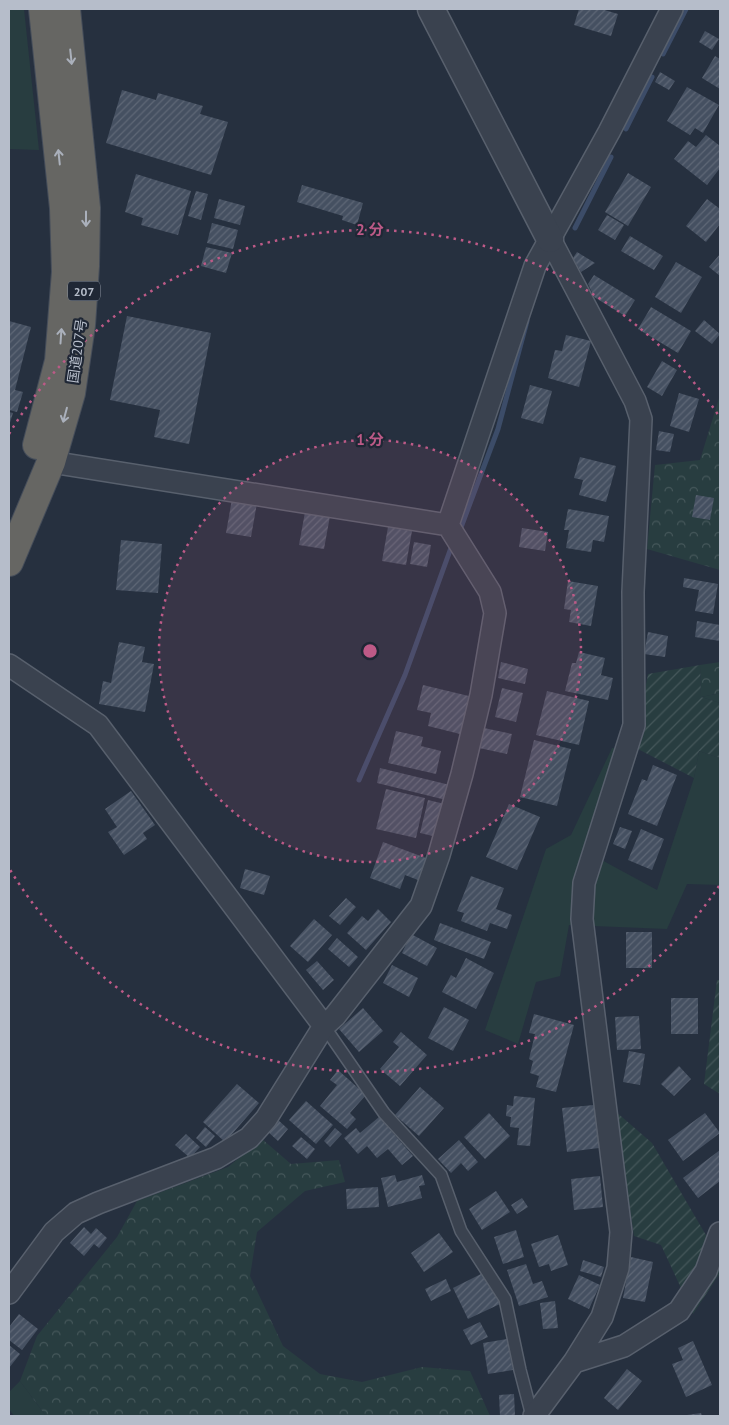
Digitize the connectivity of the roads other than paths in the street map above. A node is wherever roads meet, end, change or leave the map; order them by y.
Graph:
1 (43, 9) edge
2 (66, 9) edge
3 (431, 9) edge
4 (672, 9) edge
5 (550, 239) junction
6 (51, 462) junction
7 (448, 525) junction
8 (9, 535) edge
9 (9, 562) edge
10 (9, 665) edge
11 (324, 1026) junction
12 (720, 1233) edge
13 (9, 1293) edge
14 (574, 1362) junction
15 (533, 1416) edge

8 -> 1 highway, 国道207号 / 207
2 -> 6 highway, 国道207号 / 207
3 - 5 street
4 - 5 street
5 - 7 street
5 - 14 street
6 - 7 street
6 - 9 highway, 国道207号 / 207
7 - 11 street
10 - 11 street
11 - 13 street
11 - 15 lane
12 - 14 street
14 - 15 street

